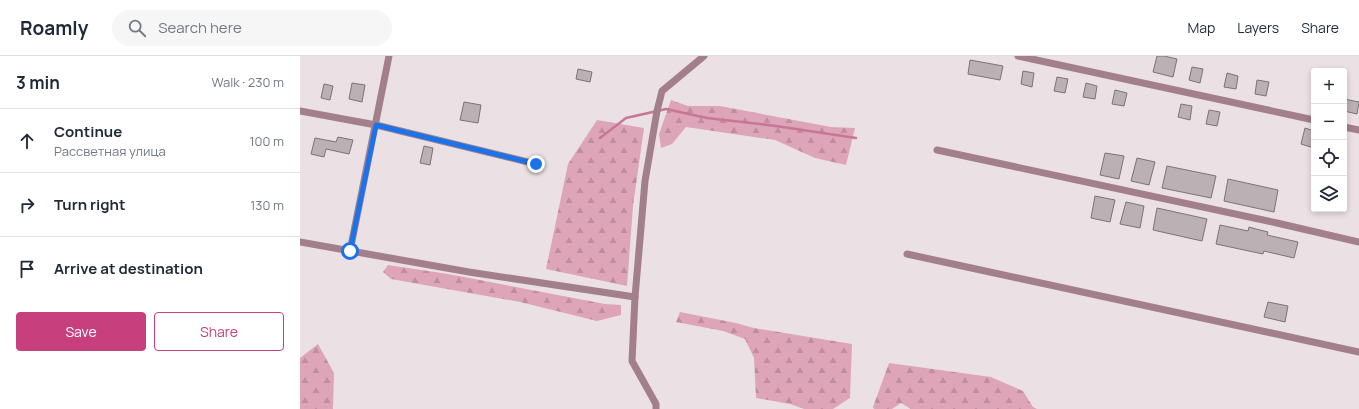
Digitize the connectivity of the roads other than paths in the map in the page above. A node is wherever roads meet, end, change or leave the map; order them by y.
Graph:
1 (389, 56) edge
2 (704, 56) edge
3 (1018, 56) edge
4 (300, 111) edge
5 (1311, 119) edge
6 (376, 125) junction
7 (1347, 128) edge
8 (1359, 130) edge
9 (937, 150) dead end
10 (536, 164) dead end
11 (300, 242) edge
12 (1359, 242) edge
13 (350, 251) junction
14 (907, 254) dead end
15 (635, 297) junction
16 (1359, 352) edge
17 (656, 409) edge

1 - 6 street
2 - 15 street
3 - 5 street
4 - 6 street
6 - 10 street
6 - 13 street
7 - 8 street
9 - 12 street
11 - 13 street
13 - 15 street
14 - 16 street
15 - 17 street

